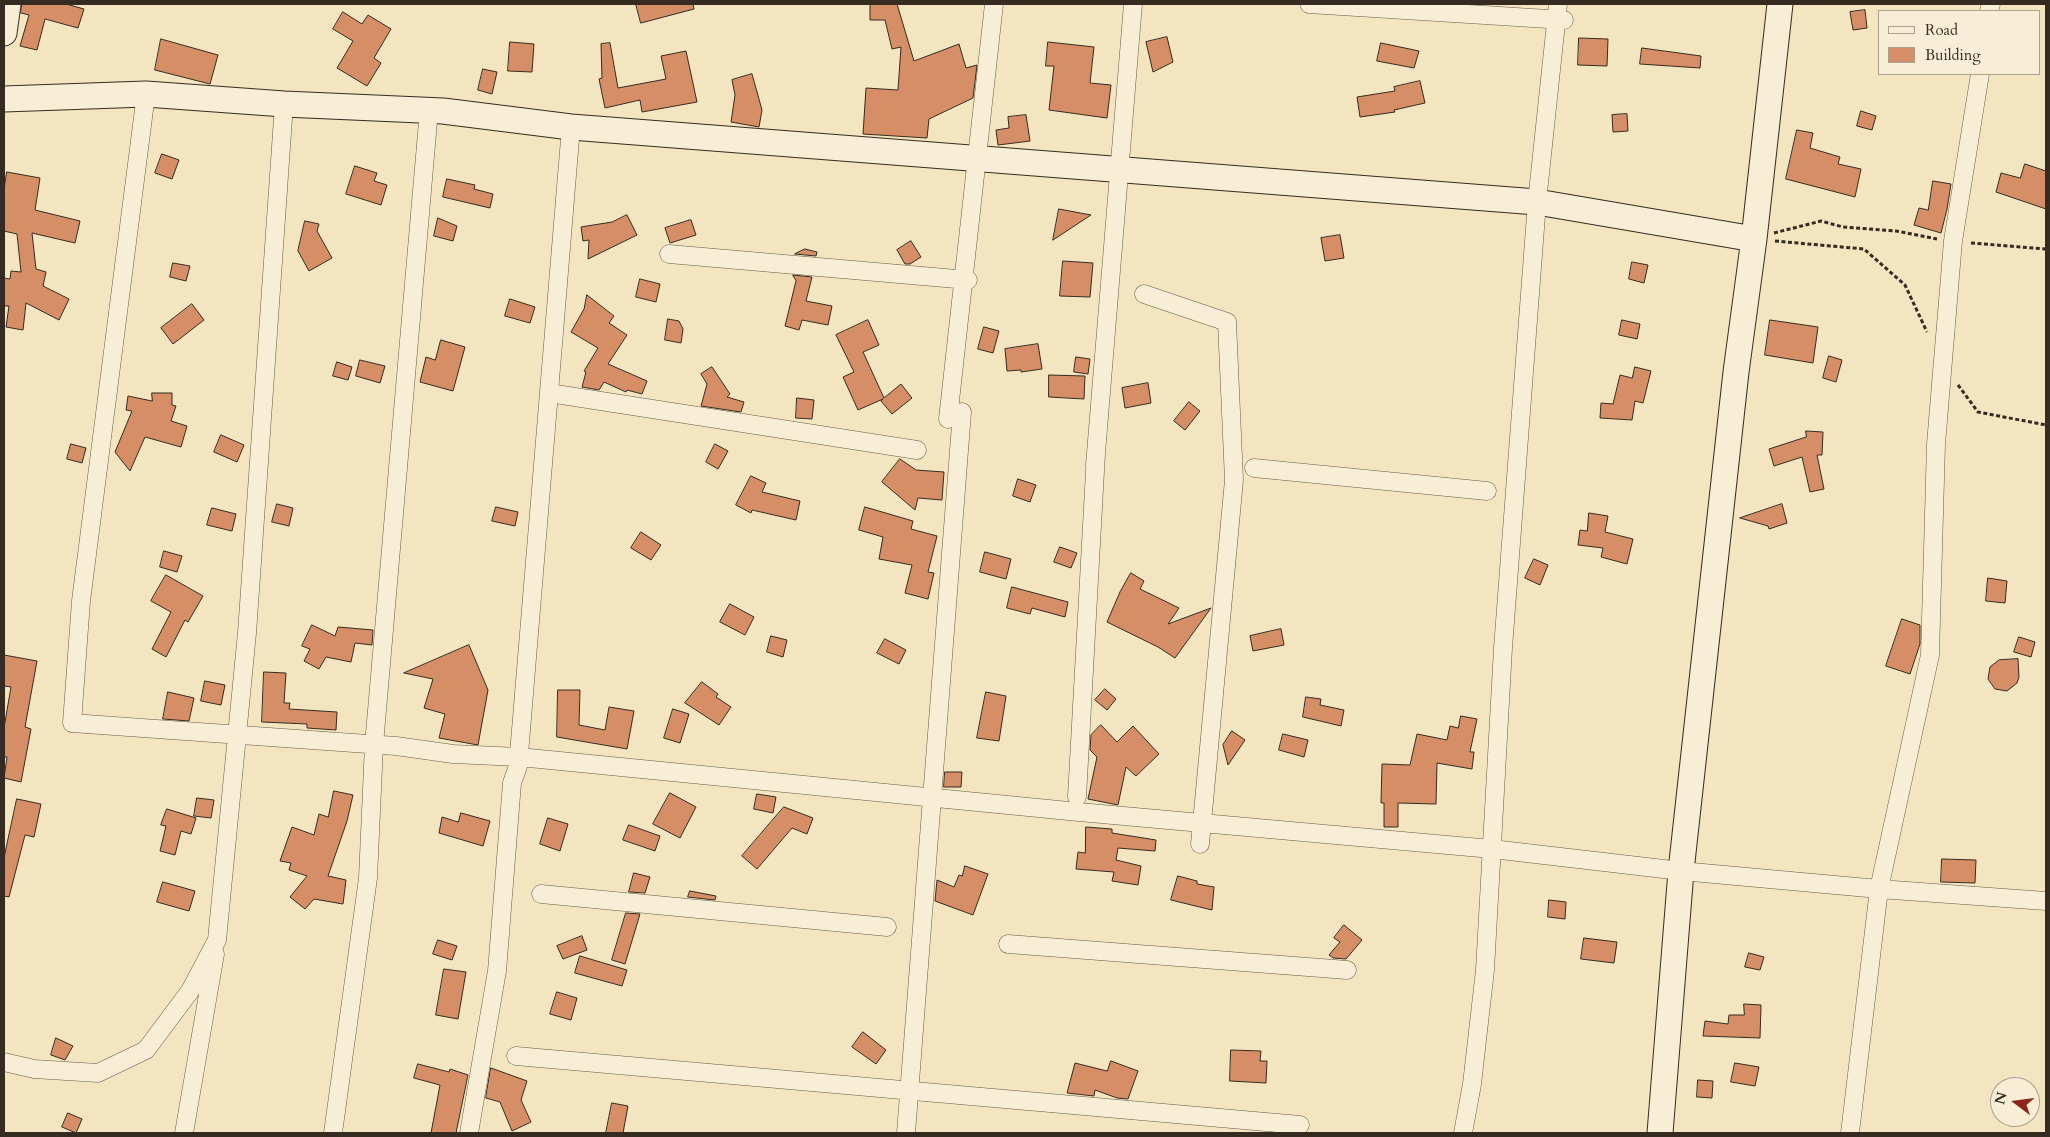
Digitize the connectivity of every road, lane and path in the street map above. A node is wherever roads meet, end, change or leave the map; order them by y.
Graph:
1 (8, 4) edge
2 (994, 4) edge
3 (1133, 4) edge
4 (1309, 4) edge
5 (1780, 4) edge
6 (1561, 12) edge
7 (4, 33) edge
8 (1980, 75) edge
9 (146, 94) junction
10 (4, 99) edge
11 (284, 104) junction
12 (429, 110) junction
13 (571, 128) junction
14 (1537, 202) junction
15 (1754, 239) junction
16 (1953, 241) junction
17 (2046, 249) edge
18 (670, 254) dead end
19 (968, 280) dead end
20 (1144, 294) dead end
21 (1943, 365) junction
22 (549, 393) junction
23 (2046, 425) edge
24 (1096, 446) junction
25 (918, 450) dead end
26 (1095, 465) dead end
27 (1254, 468) dead end
28 (1487, 491) dead end
29 (236, 735) junction
30 (374, 745) junction
31 (518, 757) junction
32 (1077, 797) dead end
33 (1200, 844) dead end
34 (1492, 849) junction
35 (1681, 871) junction
36 (1879, 889) junction
37 (541, 894) dead end
38 (2046, 901) edge
39 (887, 927) dead end
40 (217, 940) junction
41 (1008, 944) dead end
42 (1347, 970) dead end
43 (516, 1056) dead end
44 (4, 1062) edge
45 (1300, 1125) dead end
46 (184, 1133) edge
47 (333, 1133) edge
48 (470, 1133) edge
49 (906, 1133) edge
50 (1464, 1133) edge
51 (1660, 1133) edge
52 (1850, 1133) edge

1 - 7 street
2 - 49 street
3 - 24 street
4 - 6 street
5 - 15 street
6 - 14 street
8 - 16 street
9 - 10 street
9 - 11 street
9 - 29 street
11 - 12 street
11 - 29 street
12 - 13 street
12 - 30 street
13 - 14 street
13 - 22 street
14 - 15 street
14 - 34 street
15 - 16 path
15 - 21 path
15 - 35 street
16 - 17 path
16 - 21 street
18 - 19 street
20 - 33 street
21 - 23 path
21 - 36 street
22 - 25 street
22 - 31 street
24 - 26 street
24 - 32 street
27 - 28 street
29 - 30 street
29 - 40 street
30 - 31 street
30 - 47 street
31 - 34 street
31 - 48 street
34 - 35 street
34 - 50 street
35 - 36 street
35 - 51 street
36 - 38 street
36 - 52 street
37 - 39 street
40 - 44 street
40 - 46 street
41 - 42 street
43 - 45 street

